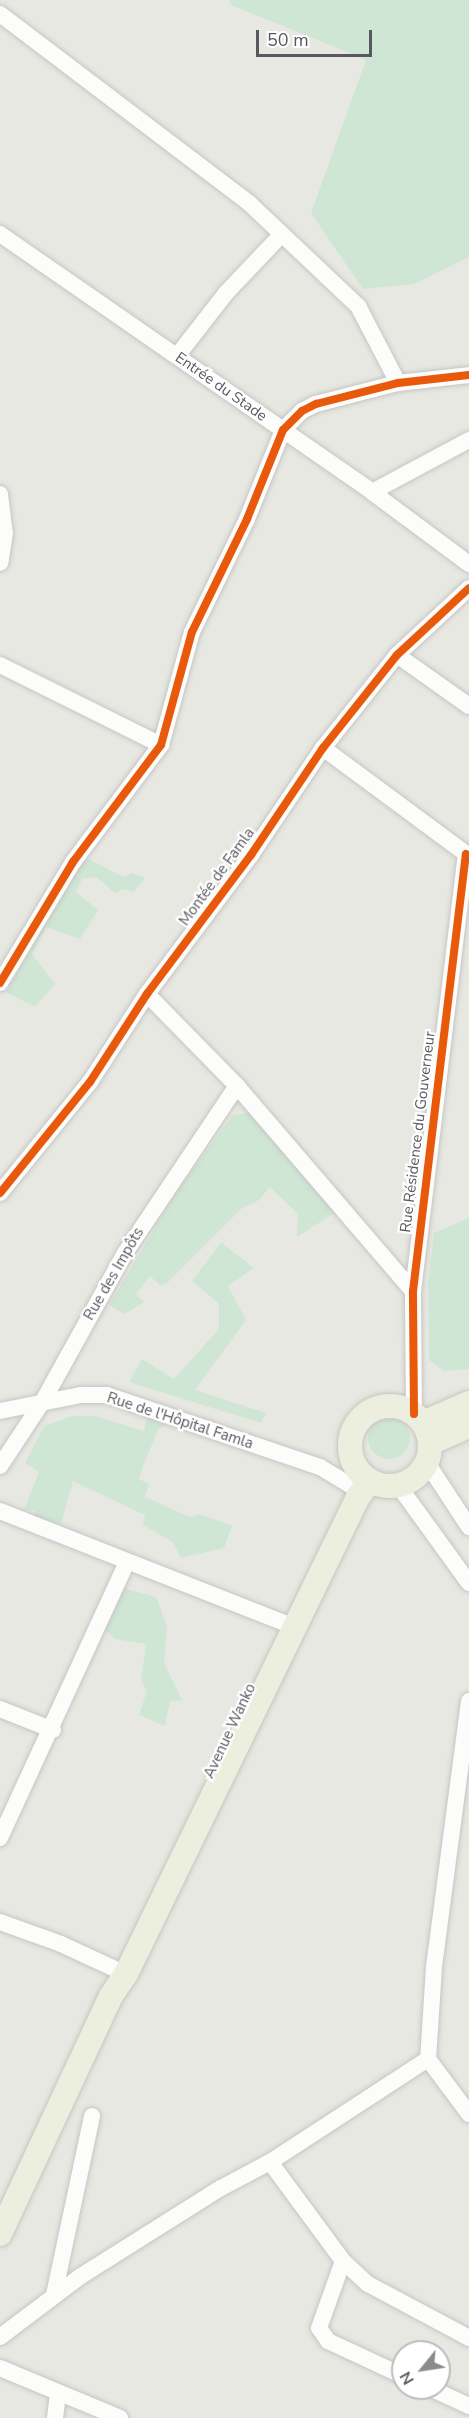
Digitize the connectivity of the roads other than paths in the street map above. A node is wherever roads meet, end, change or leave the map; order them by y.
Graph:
1 (0, 14) edge
2 (0, 234) edge
3 (282, 234) junction
4 (177, 356) junction
5 (469, 375) edge
6 (398, 383) junction
7 (283, 430) junction
8 (469, 440) edge
9 (372, 492) junction
10 (0, 494) edge
11 (0, 563) edge
12 (469, 564) edge
13 (469, 588) edge
14 (397, 655) junction
15 (0, 665) edge
16 (469, 706) edge
17 (161, 746) junction
18 (323, 748) junction
19 (468, 855) edge
20 (0, 983) edge
21 (147, 994) junction
22 (237, 1086) junction
23 (2, 1187) edge
24 (413, 1291) junction
25 (43, 1401) junction
26 (469, 1403) edge
27 (0, 1411) edge
28 (469, 1426) edge
29 (423, 1436) junction
30 (0, 1466) edge
31 (360, 1479) junction
32 (398, 1485) junction
33 (0, 1511) edge
34 (469, 1527) edge
35 (127, 1562) junction
36 (469, 1583) edge
37 (288, 1624) junction
38 (469, 1701) edge
39 (0, 1709) edge
40 (53, 1730) junction
41 (0, 1838) edge
42 (0, 1922) edge
43 (122, 1972) junction
44 (428, 2059) junction
45 (469, 2114) edge
46 (92, 2116) dead end
47 (270, 2162) junction
48 (0, 2234) edge
49 (343, 2261) junction
50 (54, 2295) junction
51 (0, 2337) edge
52 (469, 2338) edge
53 (0, 2368) edge
54 (391, 2371) edge
55 (58, 2393) junction
56 (451, 2398) edge
57 (469, 2406) edge
58 (55, 2418) edge
59 (120, 2418) edge

1 - 3 street
2 - 4 street, Entrée du Stade
3 - 4 street
3 - 6 street
4 - 7 street, Entrée du Stade
5 - 6 street
6 - 7 street
7 - 9 street, Entrée du Stade
7 - 17 street
8 - 9 street
9 - 12 street, Entrée du Stade
10 - 11 street
13 - 14 street, Montée de Famla
14 - 16 street
14 - 18 street, Montée de Famla
15 - 17 street
17 - 20 street
18 - 19 street
18 - 21 street, Montée de Famla
19 - 24 street, Rue Résidence du Gouverneur
21 - 22 street
21 - 23 street, Montée de Famla
22 - 24 street
22 - 25 street, Rue des Impôts
24 - 29 street, Rue Résidence du Gouverneur
25 - 27 street, Rue de l'Hôpital Famla
25 - 30 street, Rue des Impôts
25 - 31 street, Rue de l'Hôpital Famla
26 - 29 highway
28 - 29 highway
29 - 31 highway
29 - 32 highway
29 - 34 street
31 - 32 highway
31 - 37 highway, Avenue Wanko
32 - 36 street
33 - 35 street
35 - 37 street
35 - 40 street
37 - 43 highway, Avenue Wanko
38 - 44 street
39 - 40 street
40 - 41 street
42 - 43 street
43 - 48 highway, Avenue Wanko
44 - 45 street
44 - 47 street
46 - 50 street
47 - 49 street
47 - 50 street
49 - 52 street
49 - 54 street
50 - 51 street
53 - 55 street
55 - 58 street
55 - 59 street
56 - 57 street

